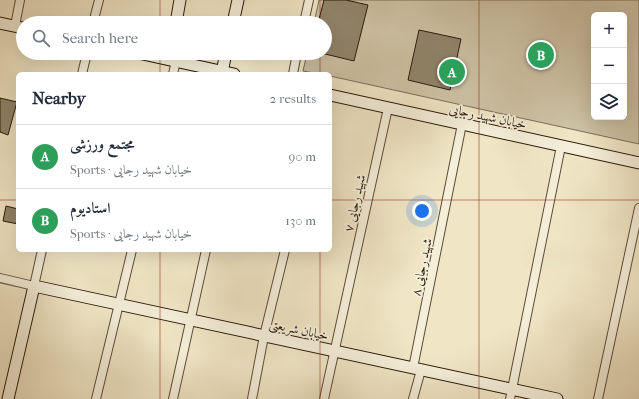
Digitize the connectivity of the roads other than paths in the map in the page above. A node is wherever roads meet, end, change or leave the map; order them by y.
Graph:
1 (20, 0) edge
2 (98, 0) edge
3 (180, 0) edge
4 (238, 0) edge
5 (309, 0) edge
6 (19, 16) edge
7 (95, 16) edge
8 (177, 16) edge
9 (235, 16) edge
10 (306, 16) edge
11 (0, 22) edge
12 (16, 26) edge
13 (85, 60) edge
14 (171, 60) edge
15 (179, 60) edge
16 (227, 60) edge
17 (296, 60) edge
18 (82, 72) edge
19 (173, 72) edge
20 (224, 72) edge
21 (228, 72) edge
22 (293, 72) edge
23 (332, 95) edge
24 (388, 108) junction
25 (462, 124) junction
26 (562, 146) junction
27 (639, 163) edge
28 (639, 208) edge
29 (42, 252) edge
30 (132, 252) edge
31 (206, 252) edge
32 (285, 252) edge
33 (0, 278) edge
34 (34, 286) junction
35 (119, 304) junction
36 (191, 320) junction
37 (264, 336) junction
38 (333, 351) junction
39 (417, 369) junction
40 (511, 394) edge
41 (8, 399) edge
42 (96, 399) edge
43 (173, 399) edge
44 (252, 399) edge
45 (324, 399) edge
46 (413, 399) edge
47 (557, 399) edge
48 (598, 399) edge

1 - 6 street
2 - 7 street
3 - 8 street
4 - 9 street
5 - 10 street
11 - 12 street
13 - 18 street
14 - 19 street
15 - 20 street
16 - 21 street
17 - 22 street
23 - 24 street, خیابان شهید رجایی
24 - 25 street, خیابان شهید رجایی
24 - 38 street, ۷ شهید رجایی
25 - 26 street, خیابان شهید رجایی
25 - 39 street, ۸ شهید رجایی
26 - 27 street, خیابان شهید رجایی
26 - 40 street
28 - 48 street
29 - 34 street
30 - 35 street
31 - 36 street
32 - 37 street
33 - 34 street
34 - 35 street, خیابان شریعتی
34 - 41 street
35 - 36 street, خیابان شریعتی
35 - 42 street
36 - 37 street, خیابان شریعتی
36 - 43 street
37 - 38 street, خیابان شریعتی
37 - 44 street
38 - 39 street, خیابان شریعتی
38 - 45 street, ۷ شهید رجایی
39 - 40 street, خیابان شریعتی
39 - 46 street, ۸ شهید رجایی
40 - 47 street, خیابان شریعتی

